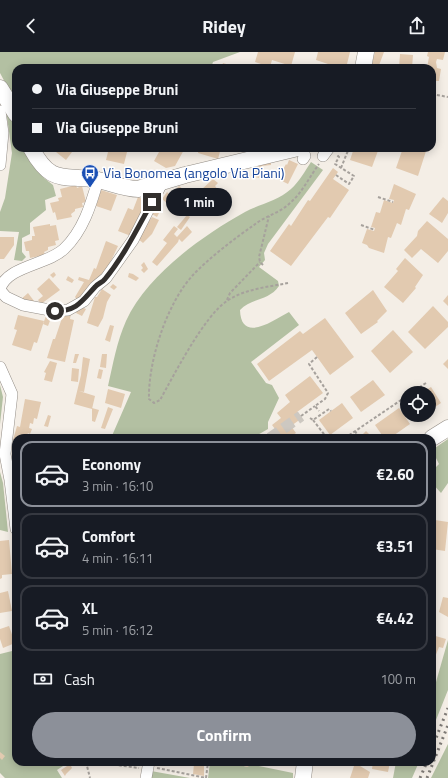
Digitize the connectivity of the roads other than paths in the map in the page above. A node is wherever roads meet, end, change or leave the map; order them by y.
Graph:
1 (366, 52) edge
2 (364, 64) edge
3 (0, 88) edge
4 (12, 108) edge
5 (0, 111) edge
6 (34, 152) edge
7 (301, 152) edge
8 (0, 165) edge
9 (98, 180) junction
10 (163, 182) junction
11 (0, 289) edge
12 (0, 367) edge
13 (448, 428) edge
14 (436, 436) edge
15 (12, 496) edge
16 (304, 766) edge
17 (302, 778) edge

1 - 2 street
3 - 4 street
5 - 8 street
6 - 9 street
7 - 10 street
9 - 10 street
9 - 11 street
10 - 11 street
12 - 15 street
13 - 14 street
16 - 17 street

